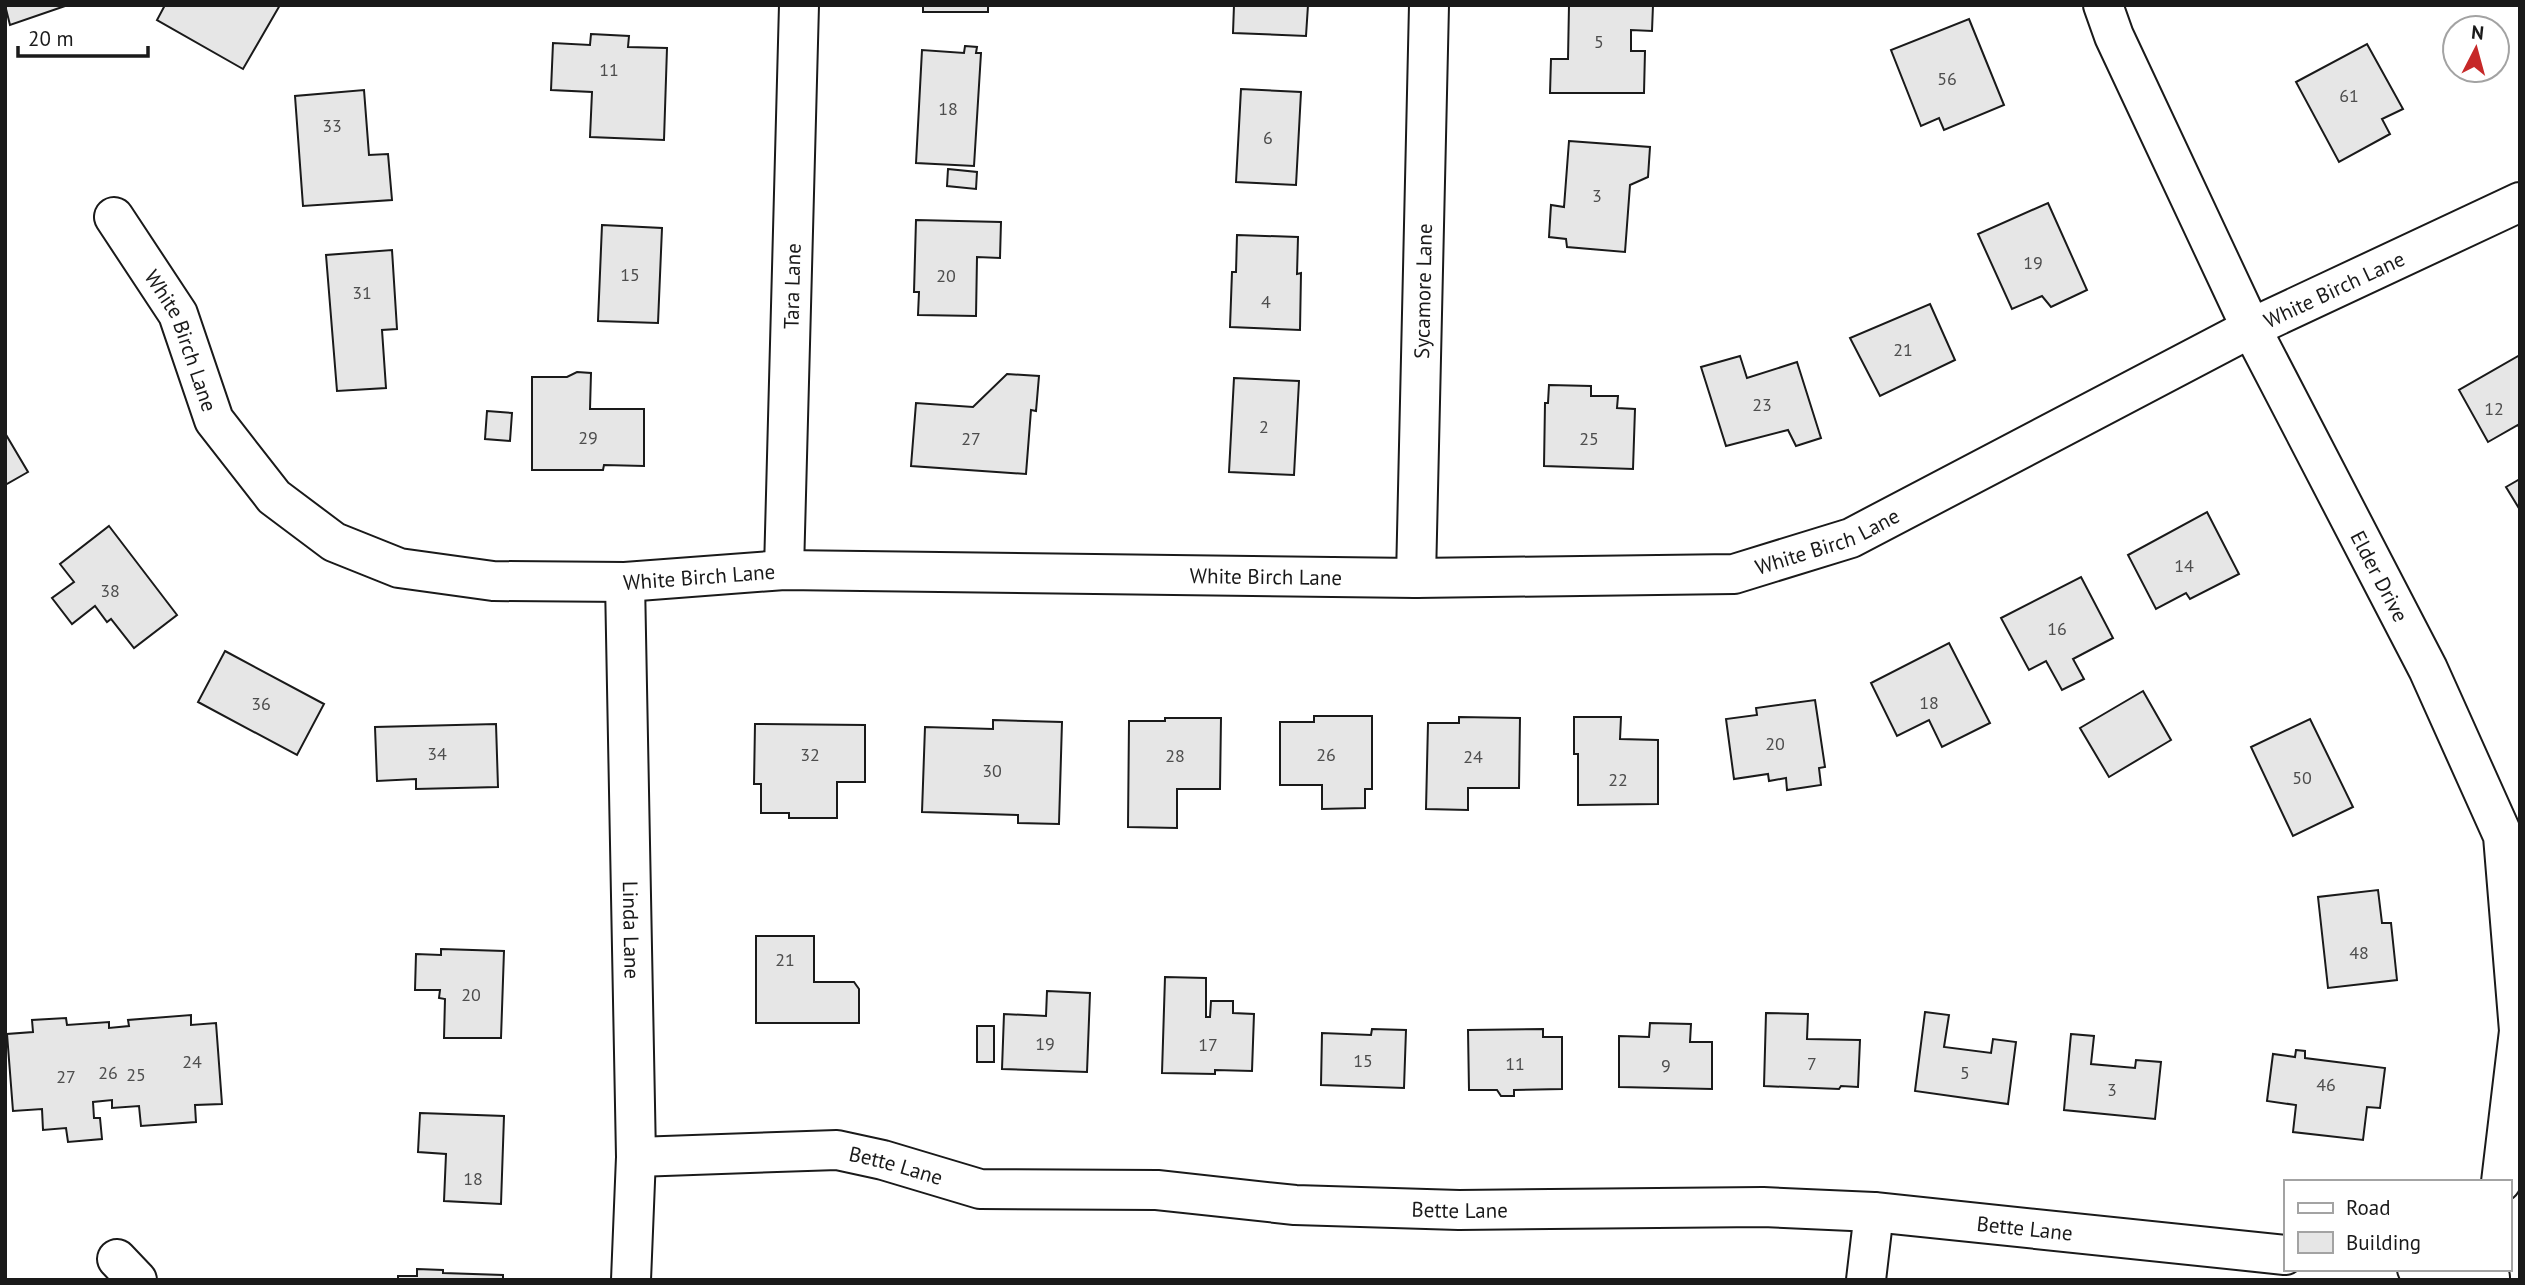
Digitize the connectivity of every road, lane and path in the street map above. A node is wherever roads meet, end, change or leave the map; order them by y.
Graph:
1 (799, 5) edge
2 (1429, 5) edge
3 (2103, 5) edge
4 (2520, 202) edge
5 (114, 216) dead end
6 (2251, 328) junction
7 (784, 570) junction
8 (1416, 578) junction
9 (625, 582) junction
10 (636, 1157) junction
11 (2501, 1180) edge
12 (1874, 1212) junction
13 (2284, 1255) edge
14 (2441, 1271) edge
15 (2490, 1275) edge
16 (631, 1280) edge
17 (1866, 1280) edge

1 - 7 street, Tara Lane
2 - 8 street, Sycamore Lane
3 - 6 street, Elder Drive
4 - 6 street, White Birch Lane
5 - 9 street, White Birch Lane
6 - 8 street, White Birch Lane
6 - 11 street, Elder Drive
7 - 8 street, White Birch Lane
7 - 9 street, White Birch Lane
9 - 10 street, Linda Lane
10 - 12 street, Bette Lane
10 - 16 street, Linda Lane
12 - 13 street, Bette Lane
12 - 17 street
14 - 15 street

